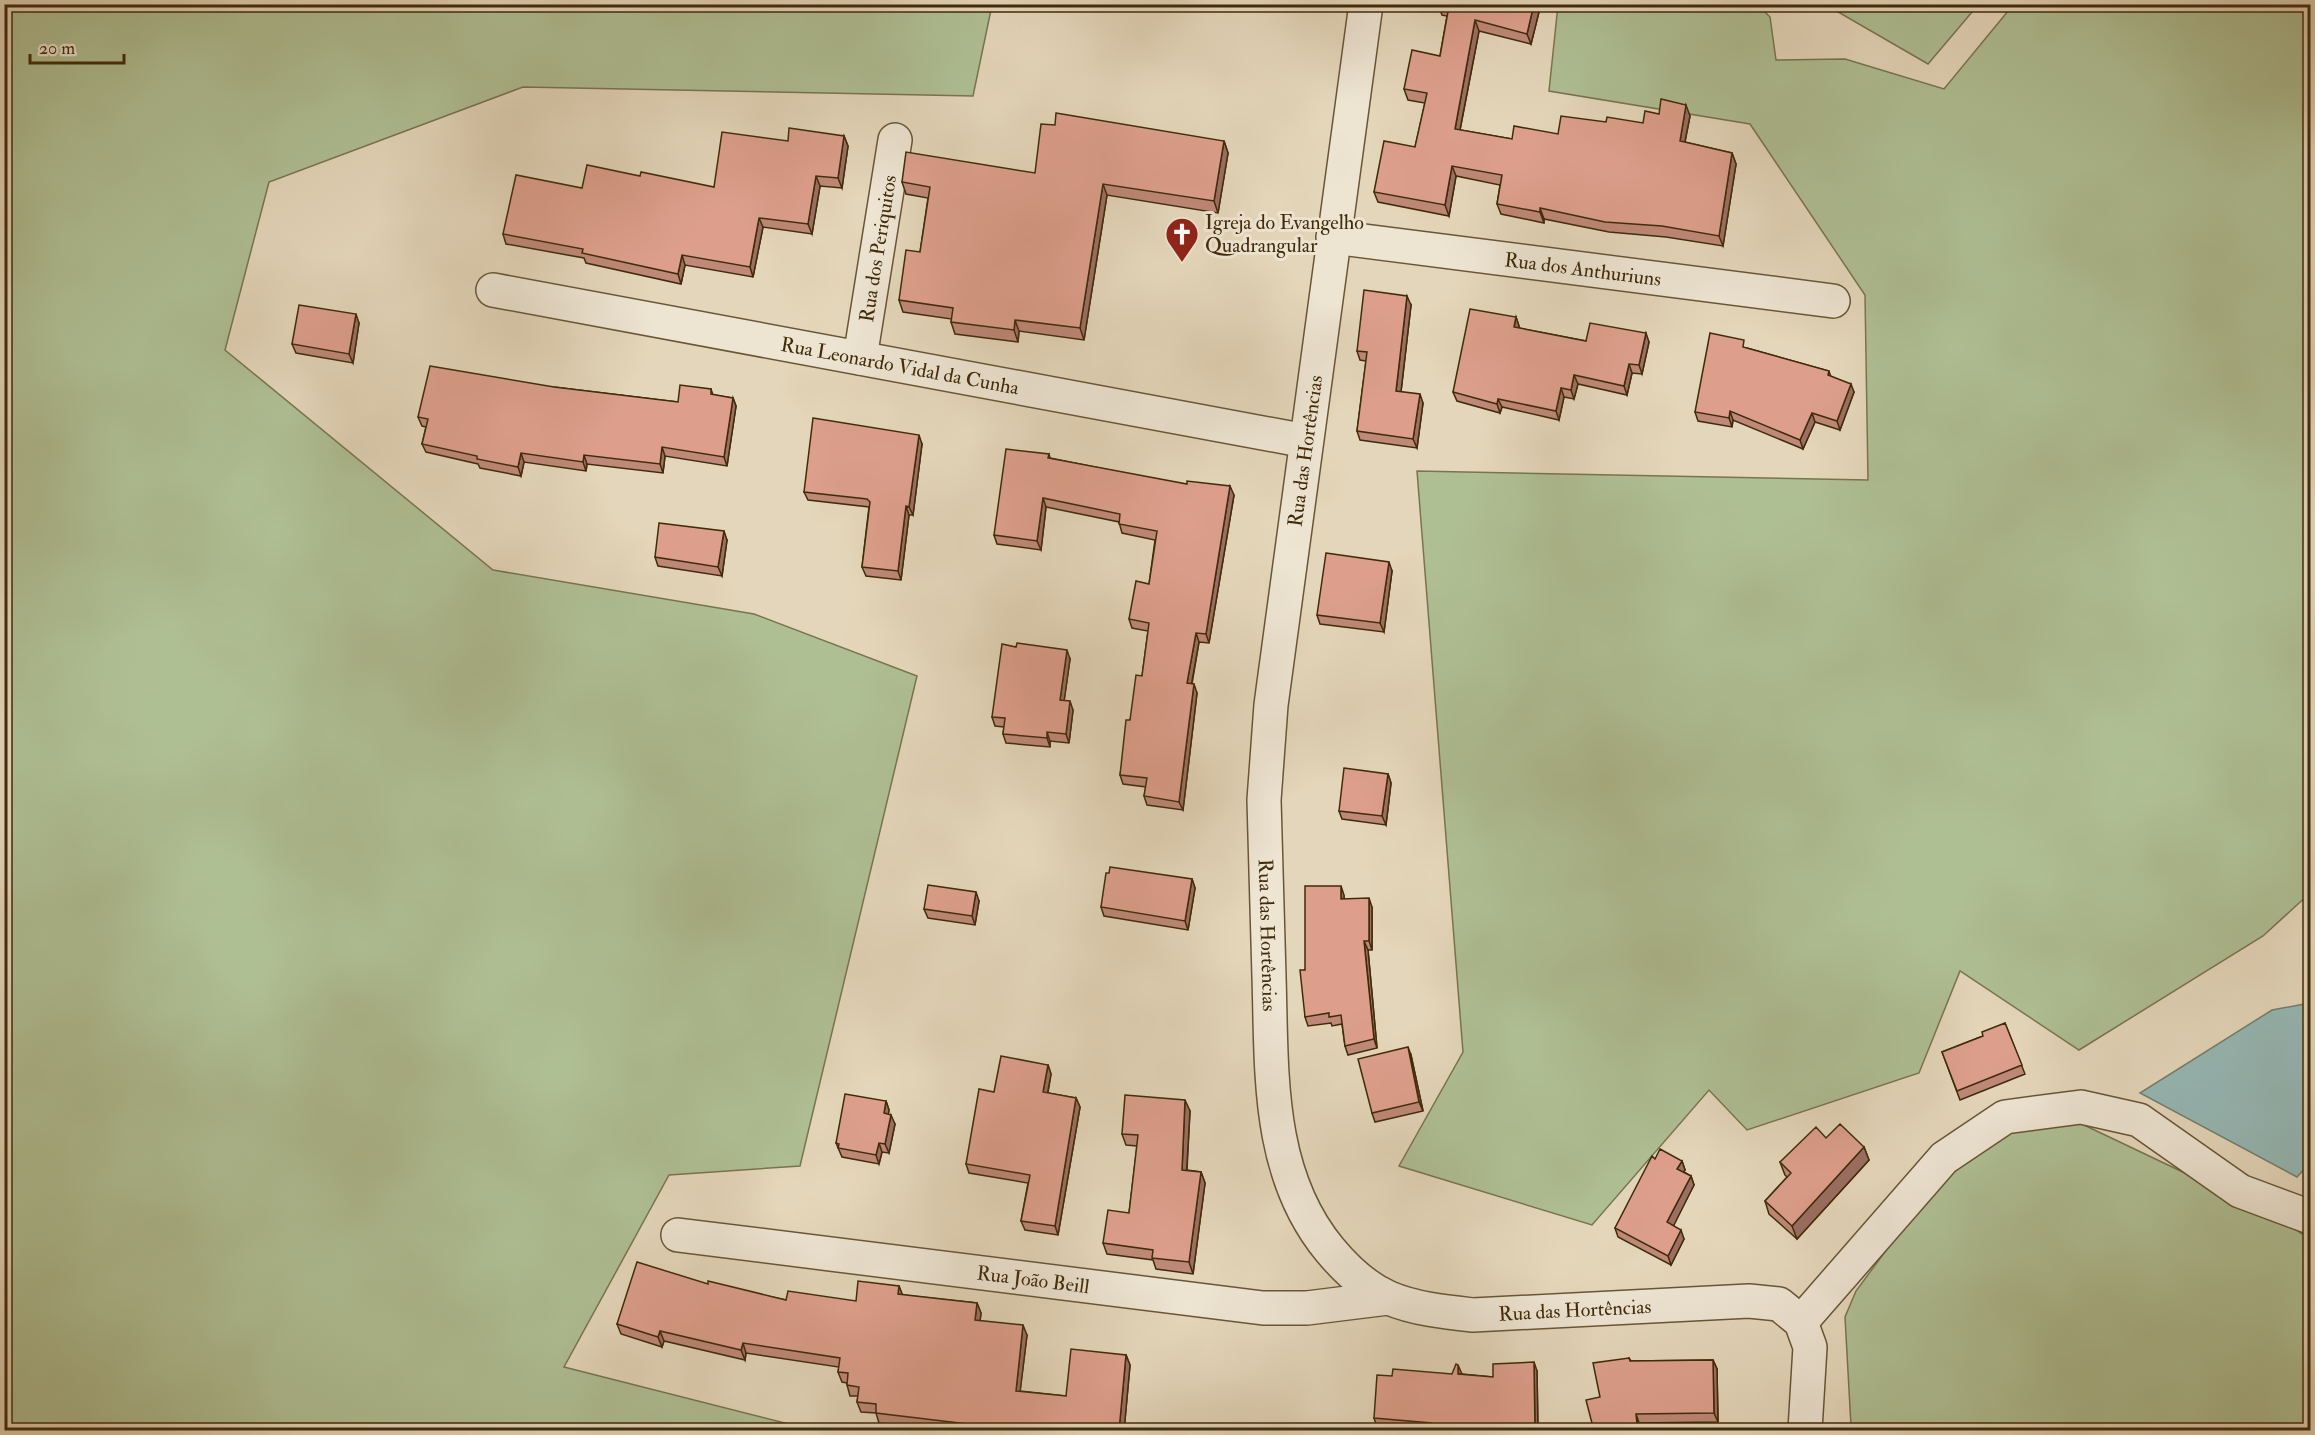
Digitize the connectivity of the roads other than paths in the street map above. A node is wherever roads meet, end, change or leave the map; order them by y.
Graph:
1 (1366, 4) edge
2 (895, 140) dead end
3 (1333, 237) junction
4 (493, 290) dead end
5 (1833, 301) dead end
6 (860, 358) junction
7 (1306, 441) junction
8 (2310, 1216) edge
9 (678, 1235) dead end
10 (1388, 1298) junction
11 (1802, 1322) junction
12 (1805, 1431) edge

1 - 3 street, Rua das Hortências
2 - 6 street, Rua dos Periquitos
3 - 5 street, Rua dos Anthuriuns
3 - 7 street, Rua das Hortências
4 - 6 street, Rua Leonardo Vidal da Cunha
6 - 7 street, Rua Leonardo Vidal da Cunha
7 - 10 street, Rua das Hortências
8 - 11 street
9 - 10 street, Rua João Beill
10 - 11 street, Rua das Hortências
11 - 12 street

